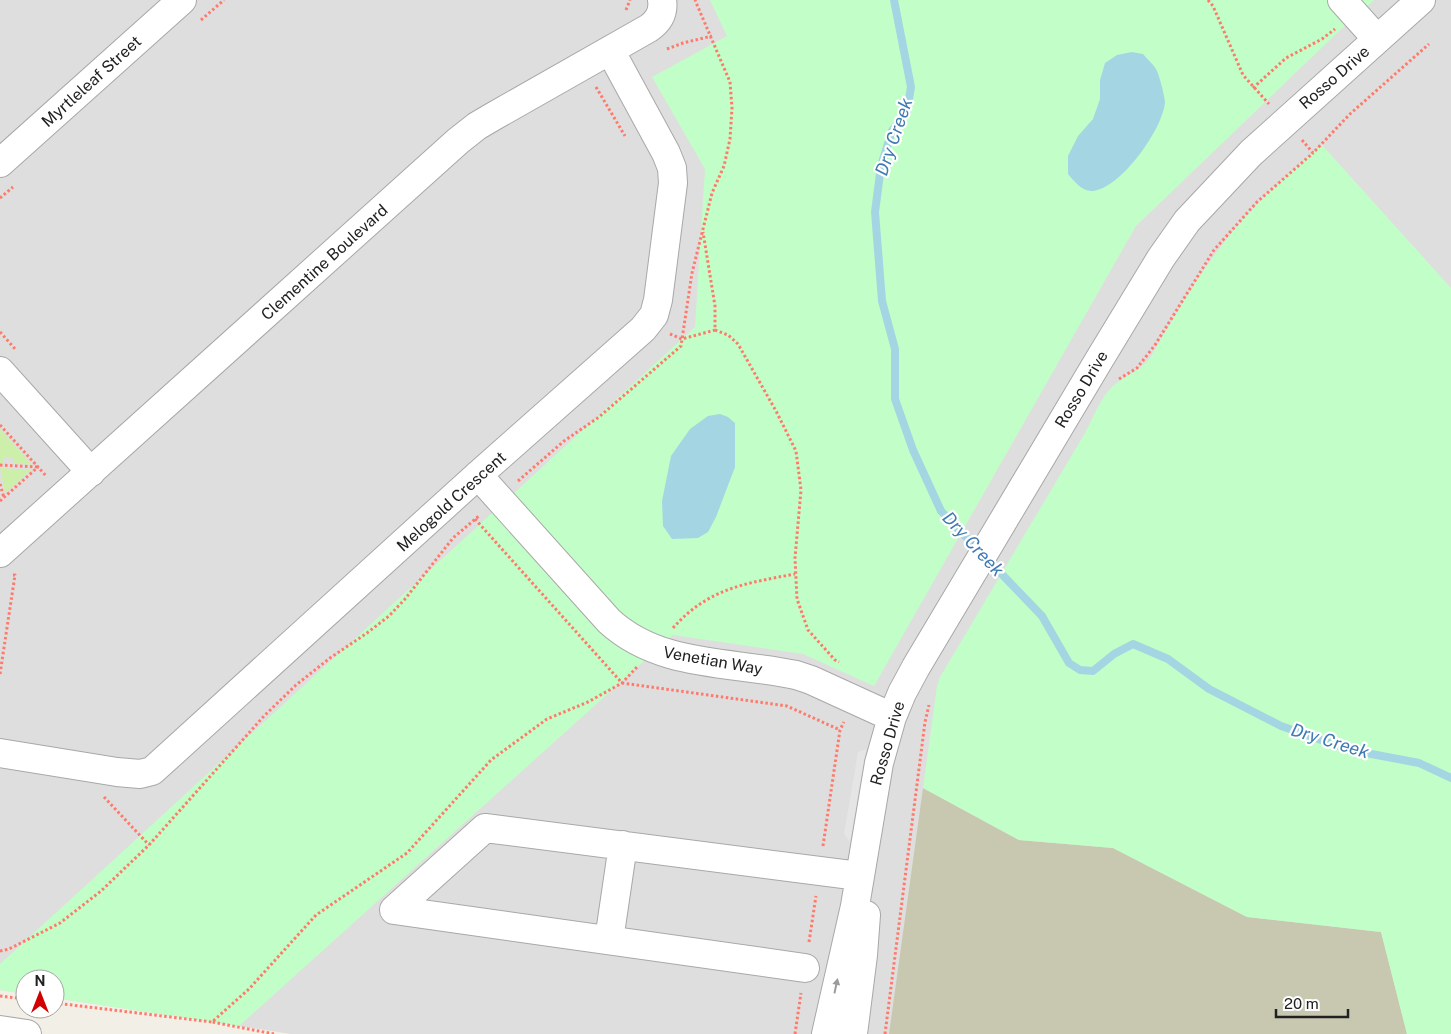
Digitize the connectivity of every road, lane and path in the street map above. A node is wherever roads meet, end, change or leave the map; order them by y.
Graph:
1 (182, 0) edge
2 (662, 0) edge
3 (1208, 0) edge
4 (1421, 0) edge
5 (1348, 7) edge
6 (1378, 39) junction
7 (610, 50) junction
8 (597, 88) dead end
9 (629, 144) dead end
10 (1313, 153) dead end
11 (0, 163) edge
12 (703, 229) dead end
13 (646, 325) junction
14 (715, 330) junction
15 (0, 371) edge
16 (1114, 382) dead end
17 (0, 465) edge
18 (91, 472) junction
19 (478, 475) junction
20 (0, 484) edge
21 (4, 498) junction
22 (0, 501) edge
23 (4, 564) edge
24 (795, 574) junction
25 (654, 650) junction
26 (843, 664) dead end
27 (0, 674) edge
28 (930, 698) dead end
29 (892, 717) junction
30 (0, 753) edge
31 (95, 796) dead end
32 (149, 845) dead end
33 (623, 845) junction
34 (862, 866) junction
35 (609, 940) junction
36 (805, 968) dead end
37 (0, 996) edge
38 (15, 998) edge
39 (65, 1004) edge
40 (212, 1022) junction
41 (0, 1030) edge
42 (27, 1034) edge
43 (274, 1034) edge
44 (826, 1034) edge
45 (852, 1034) edge
46 (885, 1034) edge

1 - 11 street, Myrtleleaf Street
2 - 7 street, Clementine Boulevard
3 - 5 path
4 - 6 street, Rosso Drive
5 - 6 street
6 - 29 street, Rosso Drive
7 - 13 street, Melogold Crescent
7 - 18 street, Clementine Boulevard
8 - 9 path
10 - 16 path
12 - 14 path
13 - 14 path
13 - 19 street, Melogold Crescent
14 - 24 path
15 - 18 street
17 - 21 path
18 - 23 street, Clementine Boulevard
19 - 25 street, Venetian Way
19 - 30 street, Melogold Crescent
20 - 21 path
21 - 22 path
23 - 27 path
24 - 25 path
24 - 26 path
25 - 29 street, Venetian Way
25 - 40 path
28 - 46 path
29 - 34 street, Rosso Drive
31 - 32 path
33 - 34 street
33 - 35 street
33 - 35 street
44 -> 34 street, Rosso Drive
34 - 45 street, Rosso Drive
35 - 36 street
37 - 38 path
39 - 40 path
40 - 43 path
41 - 42 street

